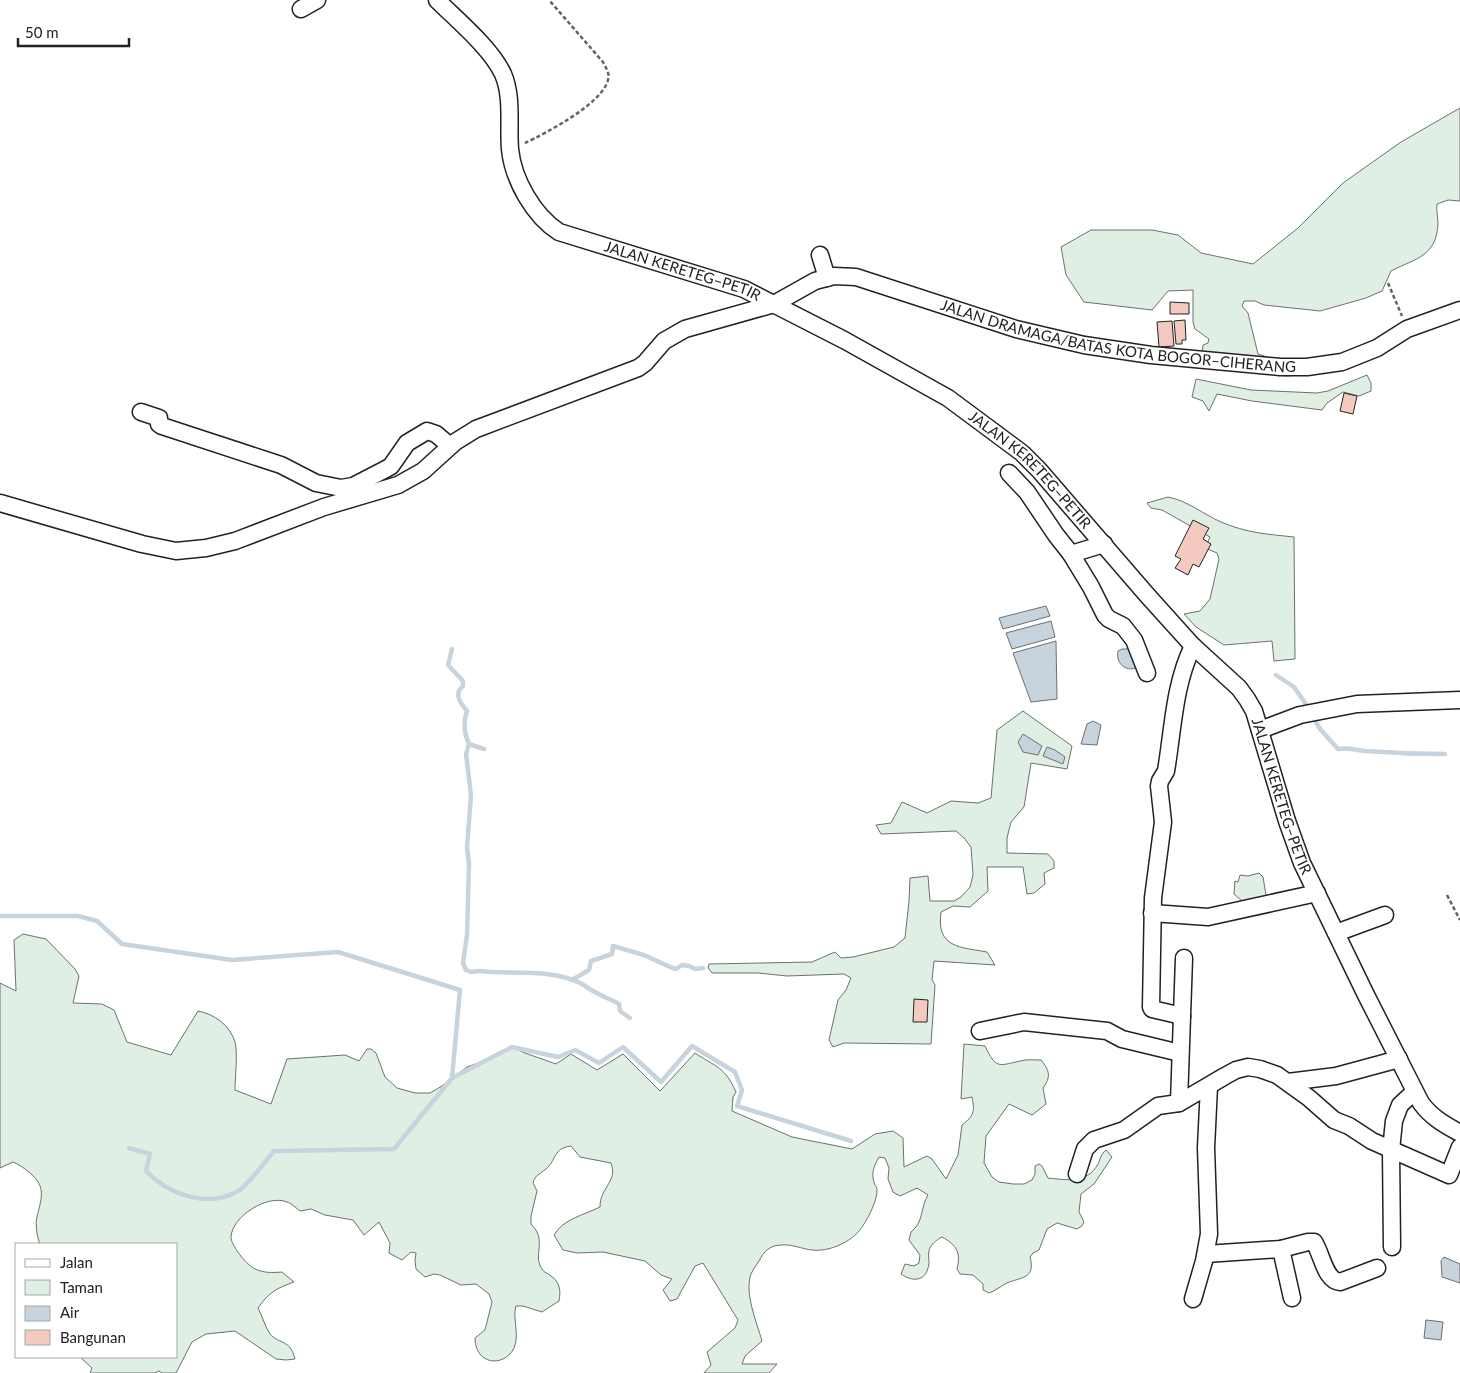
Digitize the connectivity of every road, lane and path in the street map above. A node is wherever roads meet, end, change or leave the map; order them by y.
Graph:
1 (317, 0) edge
2 (437, 0) edge
3 (549, 0) edge
4 (301, 9) dead end
5 (510, 151) junction
6 (820, 255) dead end
7 (826, 278) junction
8 (1388, 283) dead end
9 (774, 304) junction
10 (1460, 310) edge
11 (1408, 329) junction
12 (141, 412) dead end
13 (450, 446) junction
14 (1009, 473) dead end
15 (0, 503) edge
16 (1104, 544) junction
17 (1071, 554) junction
18 (1193, 646) junction
19 (1147, 673) dead end
20 (1460, 700) edge
21 (1260, 730) junction
22 (1317, 893) junction
23 (1447, 895) dead end
24 (1152, 913) junction
25 (1385, 915) dead end
26 (1460, 920) edge
27 (1336, 933) junction
28 (1184, 958) dead end
29 (1182, 1016) junction
30 (980, 1031) dead end
31 (1180, 1053) junction
32 (1399, 1059) junction
33 (1288, 1082) junction
34 (1209, 1086) junction
35 (1414, 1092) junction
36 (1179, 1103) junction
37 (1460, 1133) edge
38 (1460, 1146) edge
39 (1391, 1150) junction
40 (1077, 1174) dead end
41 (1392, 1247) dead end
42 (1281, 1248) junction
43 (1206, 1254) junction
44 (1377, 1268) dead end
45 (1292, 1298) dead end
46 (1194, 1299) dead end

1 - 4 street
2 - 5 street, JALAN KERETEG–PETIR
3 - 5 path
5 - 9 street, JALAN KERETEG–PETIR
6 - 7 street
7 - 9 street, JALAN DRAMAGA/BATAS KOTA BOGOR–CIHERANG
7 - 11 street, JALAN DRAMAGA/BATAS KOTA BOGOR–CIHERANG
8 - 11 path
9 - 13 street, JALAN DRAMAGA/BATAS KOTA BOGOR–CIHERANG
9 - 16 street, JALAN KERETEG–PETIR
10 - 11 street, JALAN DRAMAGA/BATAS KOTA BOGOR–CIHERANG
12 - 13 street
13 - 15 street, JALAN DRAMAGA/BATAS KOTA BOGOR–CIHERANG
14 - 17 street
16 - 17 street
16 - 18 street, JALAN KERETEG–PETIR
17 - 19 street
18 - 21 street, JALAN KERETEG–PETIR
18 - 24 street
20 - 21 street
21 - 22 street, JALAN KERETEG–PETIR
22 - 24 street
22 - 27 street, JALAN KERETEG–PETIR
23 - 26 path
24 - 29 street
25 - 27 street
27 - 32 street, JALAN KERETEG–PETIR
28 - 29 street
29 - 31 street
30 - 31 street
31 - 36 street
32 - 33 street
32 - 35 street, JALAN KERETEG–PETIR
33 - 34 street
33 - 39 street
34 - 36 street
34 - 43 street
35 - 37 street, JALAN KERETEG–PETIR
35 - 39 street
36 - 40 street
38 - 39 street
39 - 41 street
42 - 43 street
42 - 44 street
42 - 45 street
43 - 46 street

